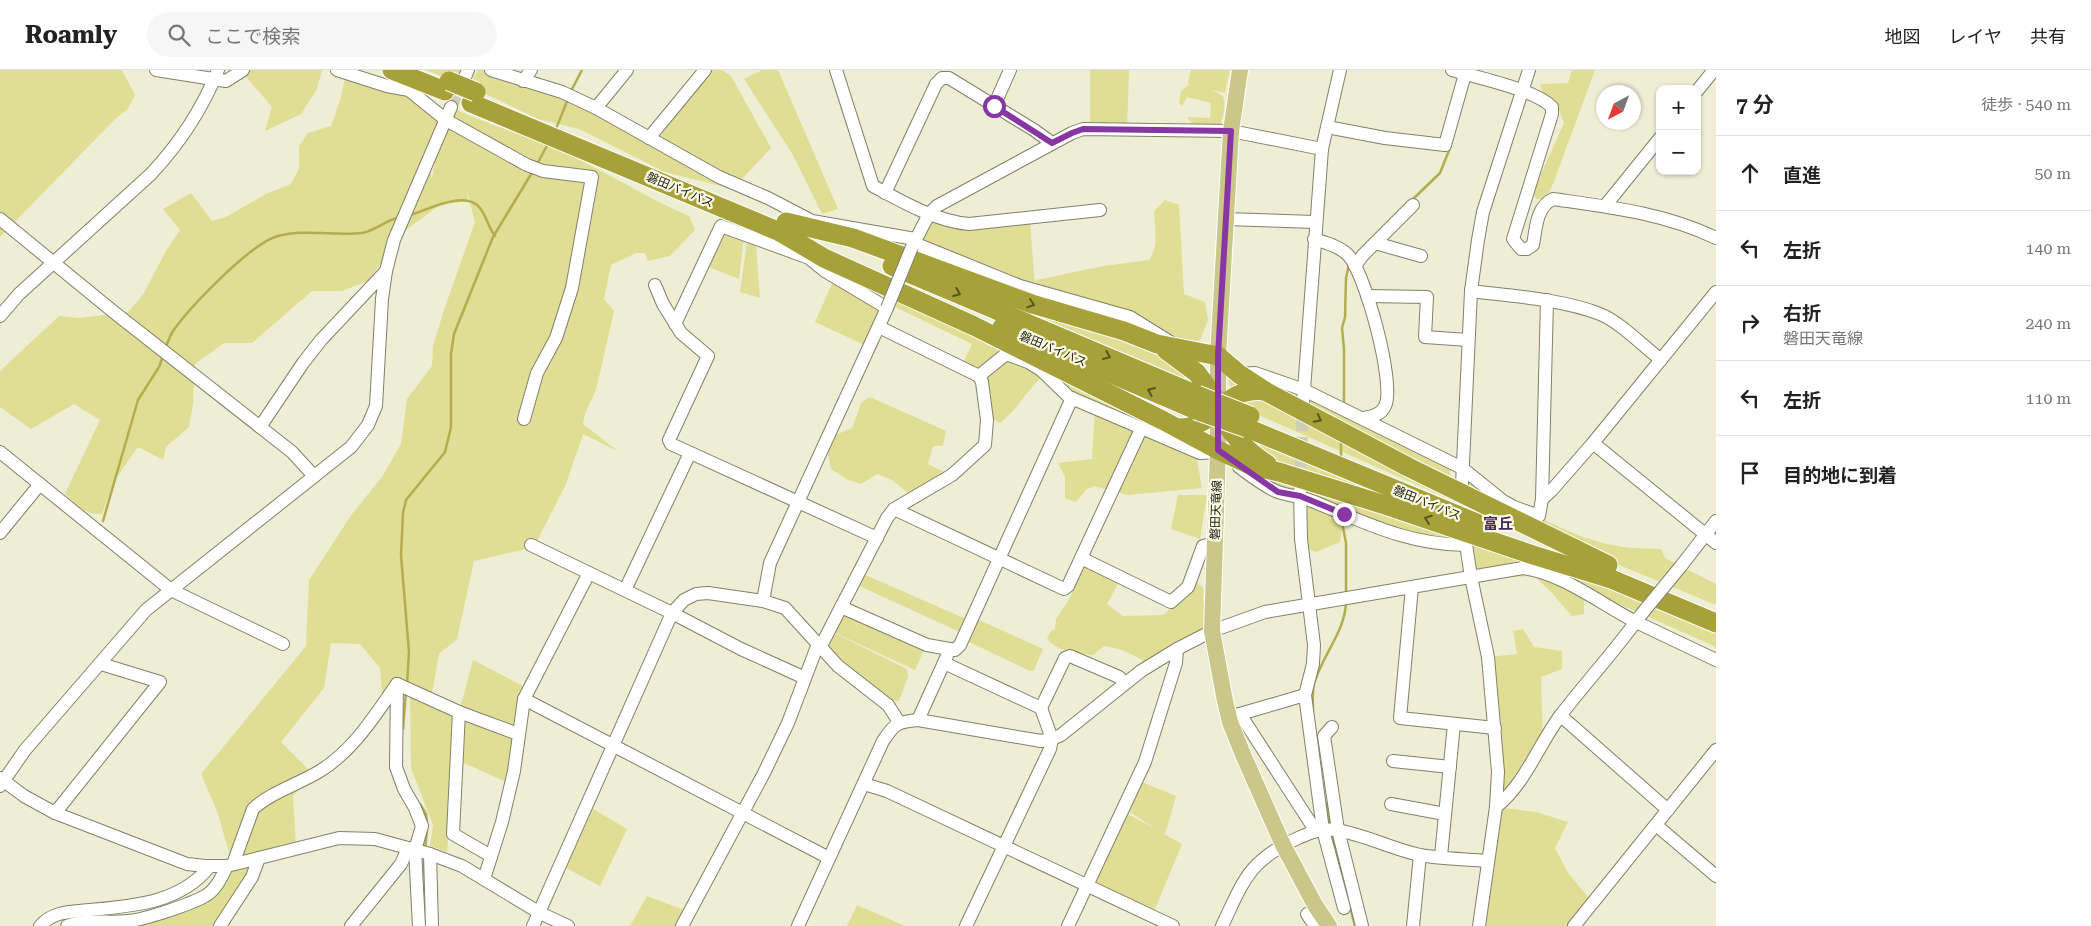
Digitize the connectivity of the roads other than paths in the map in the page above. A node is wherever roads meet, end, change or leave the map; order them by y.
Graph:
1 (156, 70) edge
2 (243, 70) edge
3 (337, 70) edge
4 (392, 70) edge
5 (422, 70) edge
6 (491, 70) edge
7 (531, 70) edge
8 (627, 70) edge
9 (705, 70) edge
10 (836, 70) edge
11 (1010, 70) edge
12 (1240, 70) edge
13 (1340, 70) edge
14 (1452, 70) edge
15 (1529, 70) edge
16 (1714, 70) edge
17 (216, 74) edge
18 (1465, 74) junction
19 (523, 81) junction
20 (456, 85) edge
21 (1701, 86) edge
22 (1522, 91) junction
23 (994, 106) junction
24 (596, 108) junction
25 (446, 120) junction
26 (1327, 127) junction
27 (1231, 131) junction
28 (649, 138) junction
29 (1052, 143) junction
30 (1656, 143) edge
31 (1322, 149) junction
32 (885, 193) junction
33 (1413, 205) dead end
34 (1605, 206) junction
35 (1100, 210) dead end
36 (929, 214) junction
37 (0, 219) edge
38 (1226, 219) junction
39 (1315, 222) junction
40 (783, 227) junction
41 (1716, 238) edge
42 (1314, 239) junction
43 (914, 243) junction
44 (1375, 243) junction
45 (1422, 256) dead end
46 (1353, 261) junction
47 (54, 262) junction
48 (386, 271) junction
49 (654, 285) dead end
50 (1471, 291) junction
51 (1716, 292) edge
52 (1367, 296) junction
53 (1547, 300) junction
54 (887, 308) junction
55 (0, 316) edge
56 (675, 324) junction
57 (879, 326) junction
58 (1468, 340) junction
59 (1157, 344) junction
60 (1182, 350) junction
61 (1218, 356) junction
62 (1661, 360) junction
63 (1238, 374) junction
64 (979, 376) junction
65 (1304, 390) junction
66 (1265, 391) junction
67 (1072, 398) junction
68 (1303, 403) tunnel mouth
69 (1218, 405) junction
70 (1363, 418) junction
71 (524, 419) dead end
72 (260, 428) junction
73 (1178, 428) junction
74 (1141, 429) junction
75 (1593, 444) junction
76 (1218, 450) junction
77 (0, 452) edge
78 (690, 453) junction
79 (1462, 468) junction
80 (1279, 472) junction
81 (314, 476) junction
82 (40, 484) junction
83 (1462, 485) dead end
84 (1300, 490) junction
85 (1542, 499) junction
86 (797, 501) junction
87 (894, 509) junction
88 (1716, 521) edge
89 (0, 533) edge
90 (1705, 535) junction
91 (876, 538) junction
92 (1215, 543) junction
93 (1716, 544) edge
94 (531, 545) dead end
95 (1081, 558) junction
96 (999, 559) junction
97 (1608, 572) junction
98 (589, 573) junction
99 (1471, 577) junction
100 (1412, 587) junction
101 (171, 590) junction
102 (625, 590) junction
103 (763, 601) junction
104 (1308, 605) junction
105 (841, 607) junction
106 (1716, 611) edge
107 (672, 613) junction
108 (1638, 619) junction
109 (1716, 623) edge
110 (1212, 631) junction
111 (283, 644) dead end
112 (819, 645) junction
113 (951, 649) junction
114 (1177, 649) junction
115 (1716, 660) edge
116 (944, 663) junction
117 (101, 664) junction
118 (805, 678) junction
119 (1125, 683) junction
120 (397, 684) junction
121 (1305, 694) junction
122 (524, 699) junction
123 (1041, 708) junction
124 (459, 712) junction
125 (1234, 715) junction
126 (1561, 716) junction
127 (918, 720) junction
128 (899, 722) junction
129 (1454, 724) junction
130 (1332, 727) dead end
131 (1496, 728) junction
132 (518, 734) junction
133 (1052, 739) junction
134 (613, 745) junction
135 (1716, 750) edge
136 (1393, 761) dead end
137 (1450, 768) junction
138 (1, 782) edge
139 (864, 784) junction
140 (1391, 804) dead end
141 (1496, 807) junction
142 (1668, 810) junction
143 (55, 813) junction
144 (744, 813) junction
145 (1445, 814) junction
146 (1656, 826) junction
147 (1328, 830) junction
148 (1283, 844) junction
149 (1004, 846) junction
150 (411, 849) junction
151 (430, 854) junction
152 (1420, 855) junction
153 (491, 856) junction
154 (1441, 856) junction
155 (259, 858) junction
156 (829, 858) junction
157 (1488, 861) junction
158 (230, 865) junction
159 (210, 866) junction
160 (1716, 876) edge
161 (484, 879) junction
162 (1087, 886) junction
163 (1344, 908) dead end
164 (540, 913) junction
165 (1307, 914) dead end
166 (40, 926) edge
167 (67, 926) edge
168 (220, 926) edge
169 (351, 926) edge
170 (419, 926) edge
171 (432, 926) edge
172 (534, 926) edge
173 (568, 926) edge
174 (682, 926) edge
175 (798, 926) edge
176 (966, 926) edge
177 (1068, 926) edge
178 (1173, 926) edge
179 (1222, 926) edge
180 (1315, 926) edge
181 (1329, 926) edge
182 (1362, 926) edge
183 (1413, 926) edge
184 (1479, 926) edge
185 (1574, 926) edge

1 - 17 street
2 - 17 street
3 - 25 street
4 - 20 highway, 磐田バイパス
5 - 20 highway, 磐田バイパス
6 - 19 street
7 - 19 street
8 - 24 street
9 - 28 street
10 - 32 street
11 - 23 street
12 - 27 main road, 磐田天竜線
13 - 26 street
14 - 18 street
15 - 22 street
16 - 21 street
17 - 47 street
18 - 22 street
18 - 26 street
19 - 24 street
20 - 25 street
20 - 40 highway, 磐田バイパス
22 - 34 street
22 - 50 street
23 - 29 street
23 - 32 street
24 - 28 street
25 - 48 street
25 - 71 street
26 - 31 street
27 - 29 street
27 - 31 street
27 - 38 main road, 磐田天竜線
28 - 43 street
29 - 36 street
30 - 34 street
31 - 39 street
32 - 36 street
33 - 44 street
34 - 41 street
35 - 36 street
36 - 43 street
37 - 47 street
38 - 39 street
38 - 61 main road, 磐田天竜線
39 - 42 street
40 -> 59 highway
40 - 73 highway
40 - 97 highway, 磐田バイパス, bridge
42 - 46 street
42 - 65 street
43 - 54 street, bridge
43 - 60 street
44 - 45 street
44 - 46 street
46 - 52 street
47 - 55 street
47 - 72 street
48 - 72 street
48 - 81 street
49 - 56 street
50 - 53 street
50 - 58 street
51 - 62 street
52 - 58 street
52 - 70 street
53 - 62 street
53 - 85 street
54 - 56 street
54 - 57 street
56 - 78 street
57 - 64 street
57 - 86 street
58 - 79 street
59 - 60 highway
59 - 69 highway
60 - 61 highway
61 - 63 highway
61 - 69 main road, 磐田天竜線
62 - 75 street
63 - 65 street
63 - 66 highway
64 - 67 street
64 - 87 street
65 - 68 street
65 - 70 street
66 - 69 highway
66 -> 97 highway
67 - 74 street
67 - 96 street
69 - 73 highway
69 - 76 main road, 磐田天竜線
69 - 80 highway
70 - 79 street
72 - 81 street
73 - 76 highway
74 - 76 street
74 - 95 street
75 - 85 street
75 - 90 street
76 - 80 highway
76 - 84 street
76 - 92 main road, 磐田天竜線
77 - 82 street
78 - 86 street
78 - 102 street
79 - 83 street
79 - 85 street
97 -> 80 highway
81 - 101 street
82 - 89 street
82 - 101 street
84 - 99 street
84 - 104 street
86 - 91 street
86 - 103 street
87 - 91 street
87 - 96 street
88 - 90 street
90 - 93 street
90 - 108 street, bridge
91 - 105 street
92 - 95 street
92 - 110 main road, 磐田天竜線
94 - 98 street
95 - 96 street
96 - 113 street
97 - 106 highway, 磐田バイパス
97 - 109 highway, 磐田バイパス
98 - 102 street
98 - 122 street
99 - 100 street
99 - 108 street
99 - 131 street
100 - 104 street
100 - 129 street
101 - 111 street
101 - 117 street
102 - 107 street
103 - 107 street
103 - 112 street
104 - 110 street
104 - 121 street
105 - 112 street
105 - 113 street
107 - 118 street
107 - 134 street
108 - 115 street
108 - 126 street
110 - 114 street
110 - 125 main road, 磐田天竜線
112 - 118 street
112 - 128 street
113 - 116 street
114 - 119 street
114 - 162 street
116 - 123 street
116 - 127 street
117 - 138 street
117 - 143 street
118 - 144 street
119 - 123 street
119 - 133 street
120 - 124 street
120 - 150 street
120 - 158 street
121 - 125 street
121 - 147 street
122 - 132 street
122 - 134 street
123 - 133 street
124 - 132 street
124 - 153 street
125 - 147 street
125 - 148 main road, 磐田天竜線
126 - 141 street
126 - 142 street
127 - 128 street
127 - 133 street
128 - 139 street
129 - 131 street
129 - 137 street
130 - 147 street
131 - 141 street
132 - 153 street
133 - 149 street
134 - 144 street
134 - 164 street
135 - 142 street
136 - 137 street
137 - 145 street
138 - 143 street
139 - 149 street
139 - 156 street
140 - 145 street
141 - 157 street
142 - 146 street
143 - 159 street
144 - 156 street
144 - 174 street
145 - 154 street
146 - 160 street
146 - 185 street
147 - 148 street
147 - 152 street
147 - 163 street
147 - 182 street
148 - 179 street
148 - 181 main road, 磐田天竜線
149 - 162 street
149 - 176 street
150 - 151 street
150 - 155 street
150 - 169 street
150 - 170 street
151 - 161 street
151 - 171 street
152 - 154 street
152 - 183 street
153 - 161 street
154 - 157 street
155 - 158 street
155 - 168 street
156 - 175 street
157 - 184 street
158 - 159 street
158 - 167 street
159 - 166 street
161 - 164 street
162 - 177 street
162 - 178 street
164 - 172 street
164 - 173 street
165 - 180 street

